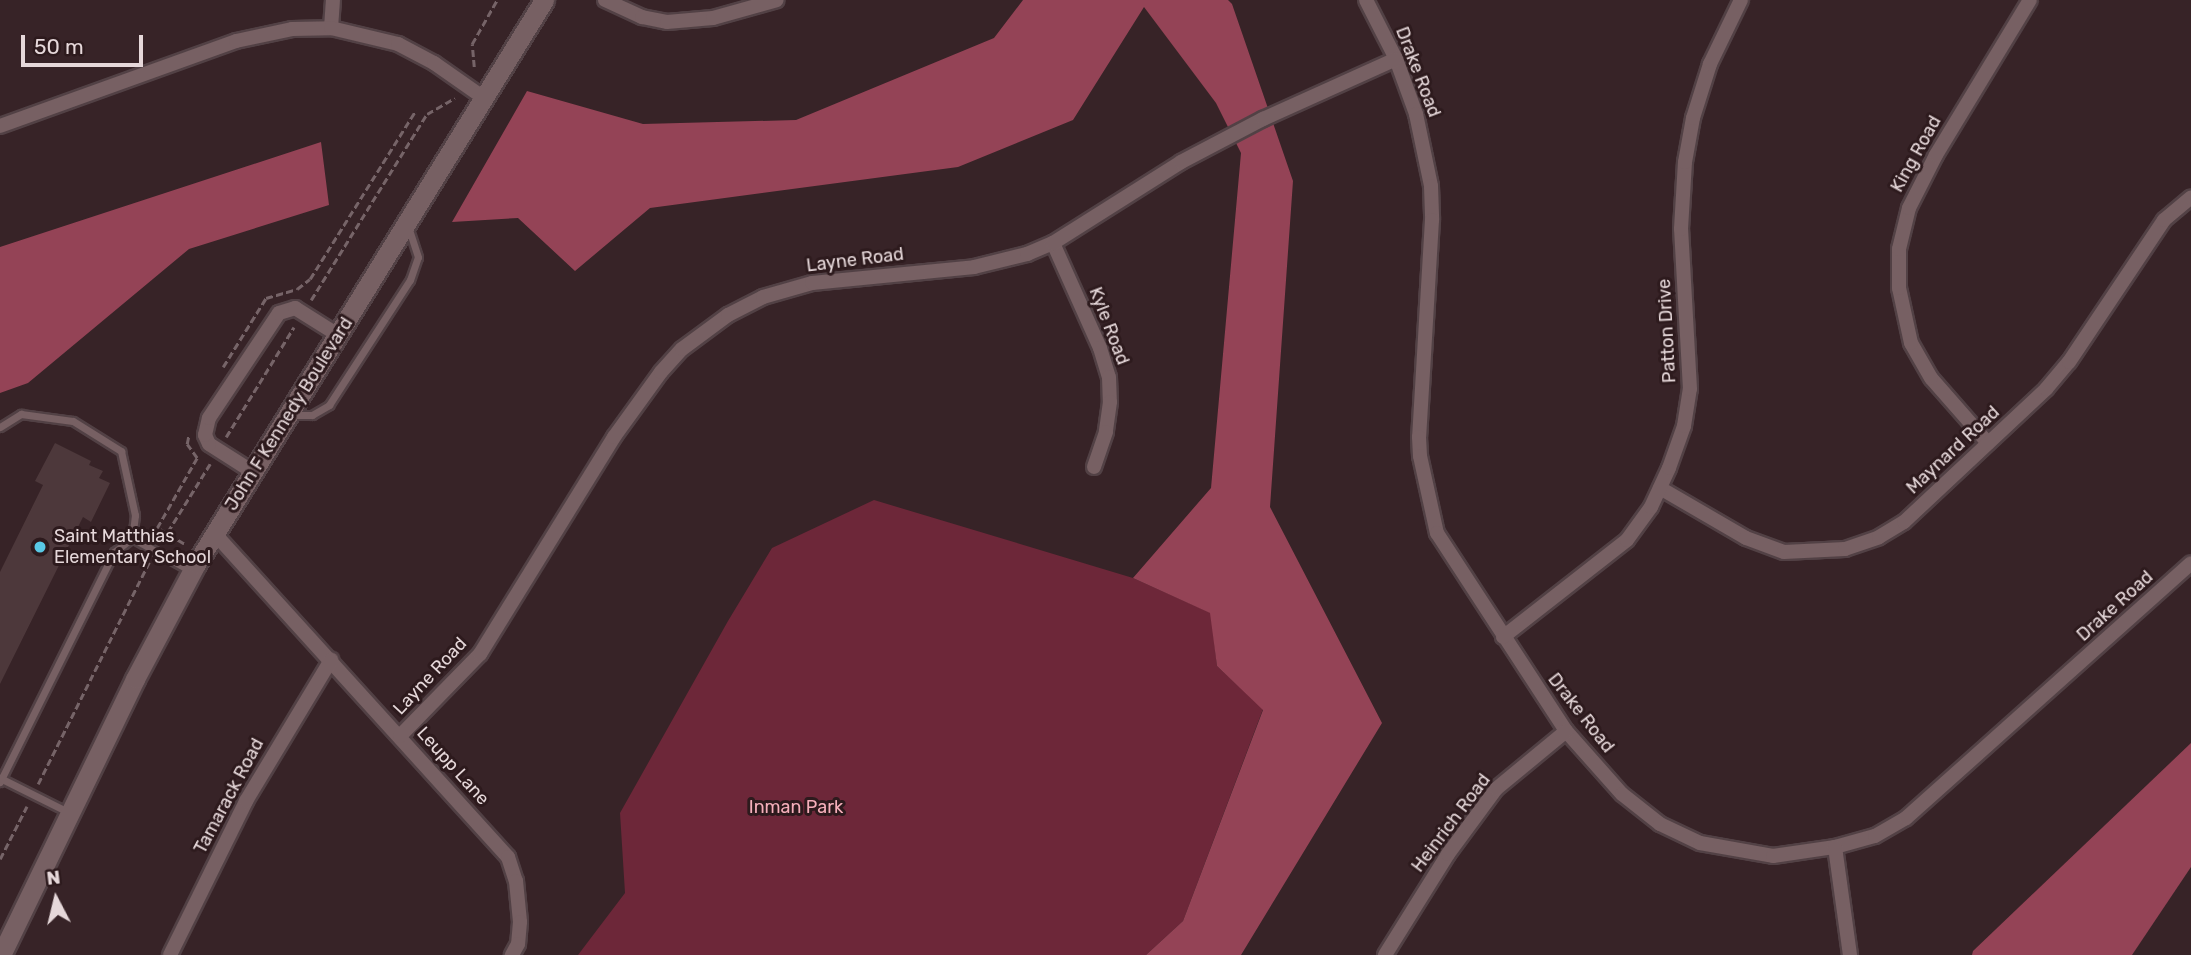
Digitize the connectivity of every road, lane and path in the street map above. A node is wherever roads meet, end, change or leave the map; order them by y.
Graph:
1 (333, 0) edge
2 (497, 0) edge
3 (544, 0) edge
4 (605, 0) edge
5 (777, 0) edge
6 (1366, 0) edge
7 (1741, 0) edge
8 (2030, 0) edge
9 (331, 28) junction
10 (1396, 59) junction
11 (474, 67) dead end
12 (456, 98) dead end
13 (484, 98) junction
14 (0, 126) edge
15 (2191, 197) edge
16 (407, 223) junction
17 (1053, 243) junction
18 (303, 313) junction
19 (338, 335) junction
20 (288, 415) junction
21 (0, 427) edge
22 (1988, 443) junction
23 (218, 451) junction
24 (1094, 467) dead end
25 (253, 472) junction
26 (1660, 488) junction
27 (215, 534) junction
28 (132, 538) junction
29 (156, 551) junction
30 (2191, 563) edge
31 (192, 572) junction
32 (1503, 637) junction
33 (331, 660) junction
34 (1566, 731) junction
35 (400, 737) junction
36 (1, 780) edge
37 (32, 795) junction
38 (70, 814) junction
39 (1835, 847) junction
40 (0, 859) edge
41 (1, 955) edge
42 (170, 955) edge
43 (512, 955) edge
44 (1385, 955) edge
45 (1850, 955) edge

1 - 9 street
2 - 11 path
3 - 13 street, John F Kennedy Boulevard
4 - 5 street
6 - 10 street, Drake Road
7 - 26 street, Patton Drive
8 - 22 street, King Road
9 - 13 street
9 - 14 street
10 - 17 street, Layne Road
10 - 32 street, Drake Road
12 - 18 path
13 - 16 street, John F Kennedy Boulevard
15 - 22 street, Maynard Road
16 - 19 street, John F Kennedy Boulevard
16 - 20 lane
17 - 24 street, Kyle Road
17 - 35 street, Layne Road
18 - 19 street
18 - 23 path
18 - 23 street
19 - 20 street, John F Kennedy Boulevard
20 - 25 street, John F Kennedy Boulevard
21 - 28 lane
22 - 26 street, Maynard Road
23 - 25 street
23 - 29 path
25 - 27 street, John F Kennedy Boulevard
26 - 32 street, Patton Drive
27 - 31 street, John F Kennedy Boulevard
27 - 33 street, Leupp Lane
28 - 29 lane
28 - 36 lane
29 - 31 lane
29 - 37 path
30 - 39 street, Drake Road
31 - 38 street, John F Kennedy Boulevard
32 - 34 street, Drake Road
33 - 35 street, Leupp Lane
33 - 42 street, Tamarack Road
34 - 39 street, Drake Road
34 - 44 street, Heinrich Road
35 - 43 street, Leupp Lane
36 - 37 lane
37 - 38 lane
37 - 40 path
38 - 41 street, John F Kennedy Boulevard
39 - 45 street

